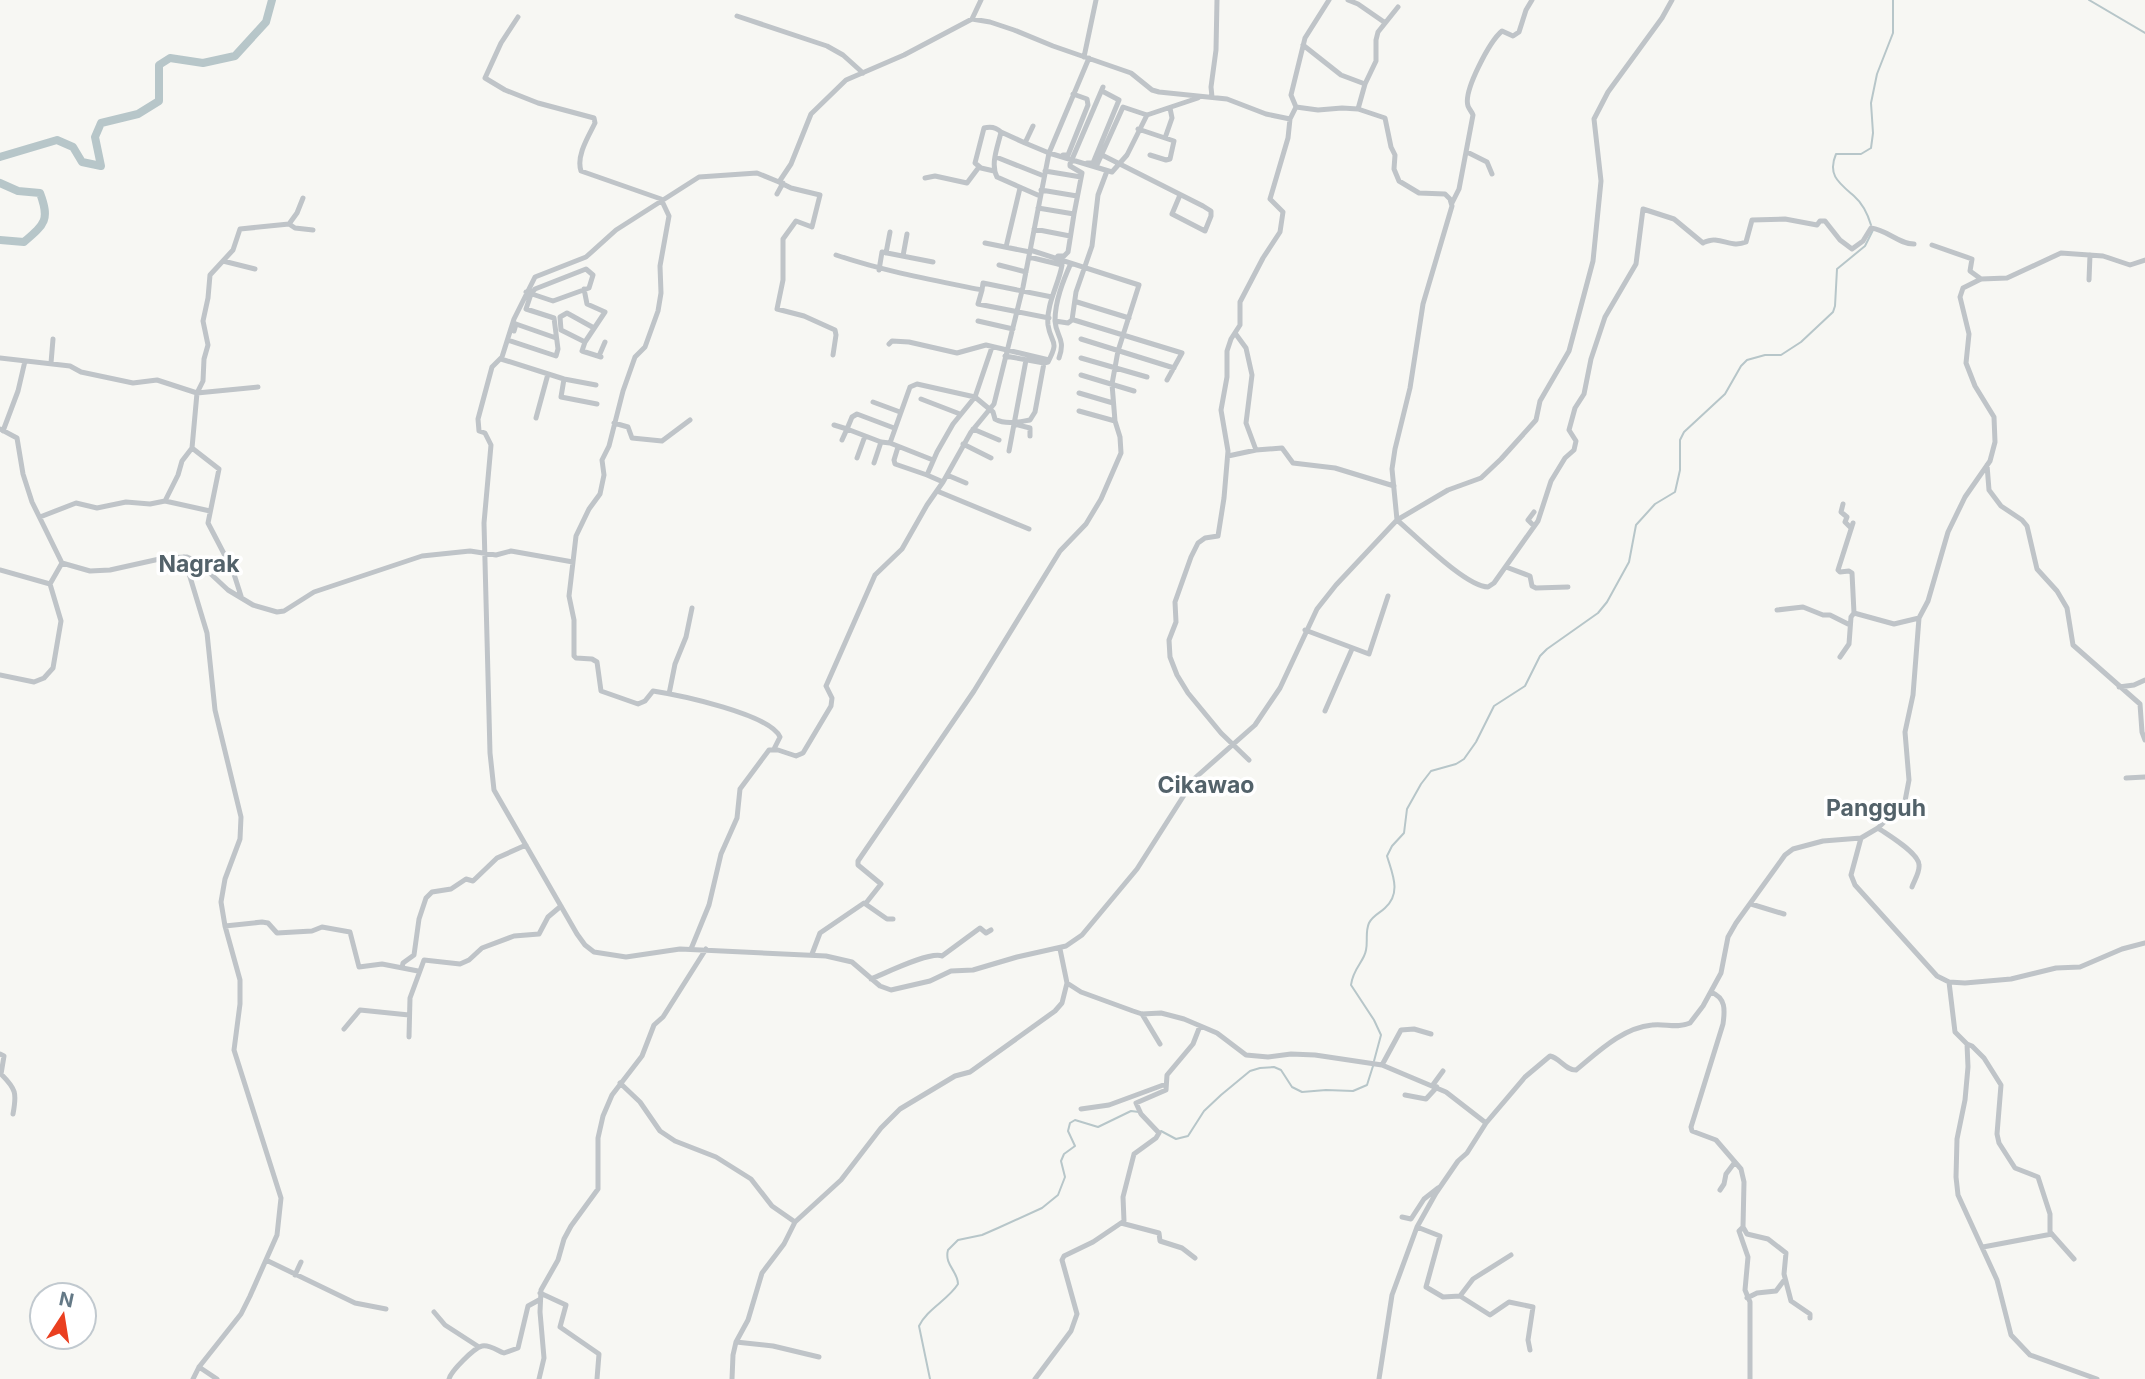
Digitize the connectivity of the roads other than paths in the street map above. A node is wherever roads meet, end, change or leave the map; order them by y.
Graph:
1 (981, 0) edge
2 (1096, 0) edge
3 (1217, 0) edge
4 (1329, 0) edge
5 (1348, 0) edge
6 (1532, 0) edge
7 (1672, 0) edge
8 (1398, 7) dead end
9 (737, 16) dead end
10 (518, 17) dead end
11 (972, 19) junction
12 (1384, 22) junction
13 (1303, 46) junction
14 (1087, 57) junction
15 (863, 73) junction
16 (1365, 84) junction
17 (1073, 94) junction
18 (1201, 97) junction
19 (1212, 97) junction
20 (1296, 107) junction
21 (1170, 108) junction
22 (1358, 109) junction
23 (1147, 115) junction
24 (1290, 119) junction
25 (1033, 126) dead end
26 (1138, 129) junction
27 (1001, 132) junction
28 (1165, 138) junction
29 (1025, 142) junction
30 (1049, 152) junction
31 (1466, 152) junction
32 (1102, 155) junction
33 (1150, 155) dead end
34 (996, 157) junction
35 (1073, 159) junction
36 (1120, 163) junction
37 (979, 167) junction
38 (1096, 167) junction
39 (994, 171) junction
40 (1107, 171) junction
41 (1044, 173) junction
42 (1492, 174) dead end
43 (1081, 177) junction
44 (925, 178) dead end
45 (781, 183) junction
46 (1020, 188) junction
47 (1040, 193) junction
48 (777, 194) dead end
49 (1077, 195) junction
50 (1180, 195) junction
51 (303, 198) dead end
52 (661, 199) junction
53 (1452, 203) junction
54 (1038, 208) junction
55 (1074, 214) junction
56 (289, 224) junction
57 (1034, 229) junction
58 (313, 230) dead end
59 (1199, 230) junction
60 (890, 233) dead end
61 (907, 234) dead end
62 (1070, 236) junction
63 (1195, 236) dead end
64 (985, 243) dead end
65 (1914, 244) dead end
66 (1931, 245) dead end
67 (1006, 247) junction
68 (886, 253) junction
69 (1030, 253) junction
70 (835, 255) dead end
71 (2090, 255) junction
72 (903, 256) junction
73 (1052, 256) junction
74 (2145, 260) edge
75 (223, 261) junction
76 (933, 262) dead end
77 (1071, 263) junction
78 (999, 265) dead end
79 (255, 269) dead end
80 (1084, 269) junction
81 (879, 270) junction
82 (1026, 272) junction
83 (1981, 279) junction
84 (2089, 280) dead end
85 (584, 289) junction
86 (982, 289) junction
87 (1022, 291) junction
88 (529, 293) junction
89 (1052, 297) junction
90 (1077, 302) dead end
91 (1018, 312) junction
92 (1129, 318) junction
93 (1052, 319) junction
94 (1074, 320) dead end
95 (978, 321) dead end
96 (594, 328) junction
97 (1013, 329) junction
98 (1235, 333) junction
99 (1123, 335) junction
100 (556, 338) junction
101 (53, 340) dead end
102 (509, 340) junction
103 (1081, 340) dead end
104 (585, 342) junction
105 (605, 342) dead end
106 (889, 344) dead end
107 (992, 347) junction
108 (1118, 351) junction
109 (1006, 353) junction
110 (833, 355) dead end
111 (0, 358) edge
112 (1059, 358) dead end
113 (1081, 358) dead end
114 (501, 359) junction
115 (1026, 360) junction
116 (25, 361) junction
117 (1046, 361) junction
118 (51, 363) junction
119 (1114, 367) junction
120 (1174, 368) junction
121 (548, 374) junction
122 (1081, 375) dead end
123 (1147, 377) dead end
124 (564, 379) junction
125 (1167, 380) dead end
126 (1112, 384) junction
127 (596, 385) dead end
128 (258, 387) dead end
129 (1134, 391) dead end
130 (197, 393) junction
131 (1079, 393) dead end
132 (975, 397) junction
133 (921, 399) dead end
134 (873, 402) dead end
135 (1113, 403) junction
136 (597, 404) dead end
137 (990, 410) junction
138 (1079, 411) dead end
139 (900, 412) junction
140 (960, 414) junction
141 (536, 418) dead end
142 (690, 420) dead end
143 (1115, 421) junction
144 (614, 423) junction
145 (1014, 423) junction
146 (834, 425) dead end
147 (847, 429) junction
148 (894, 429) junction
149 (973, 429) junction
150 (2, 430) edge
151 (865, 436) junction
152 (1030, 436) dead end
153 (842, 440) dead end
154 (999, 440) dead end
155 (881, 442) junction
156 (890, 443) junction
157 (963, 444) junction
158 (898, 447) junction
159 (192, 448) junction
160 (1256, 450) junction
161 (1009, 451) dead end
162 (1227, 456) junction
163 (856, 458) dead end
164 (991, 458) dead end
165 (933, 460) junction
166 (874, 463) dead end
167 (1987, 466) junction
168 (927, 475) junction
169 (947, 475) junction
170 (943, 482) junction
171 (965, 483) dead end
172 (1394, 486) junction
173 (937, 491) junction
174 (165, 500) junction
175 (1843, 504) dead end
176 (210, 511) junction
177 (1534, 512) dead end
178 (40, 517) junction
179 (1397, 520) junction
180 (1534, 526) junction
181 (1029, 529) dead end
182 (486, 554) junction
183 (184, 557) junction
184 (573, 562) junction
185 (62, 563) junction
186 (1506, 567) junction
187 (0, 570) edge
188 (50, 583) junction
189 (1568, 587) dead end
190 (241, 596) junction
191 (1388, 596) dead end
192 (692, 608) dead end
193 (1777, 610) dead end
194 (1854, 613) junction
195 (1919, 618) junction
196 (1850, 625) junction
197 (1305, 630) junction
198 (1352, 649) junction
199 (1840, 657) dead end
200 (0, 675) edge
201 (2145, 680) edge
202 (2119, 687) junction
203 (669, 694) junction
204 (2143, 707) edge
205 (1325, 711) dead end
206 (2144, 738) edge
207 (1233, 746) junction
208 (774, 749) junction
209 (1249, 760) dead end
210 (2126, 778) dead end
211 (2145, 778) edge
212 (1878, 828) junction
213 (1861, 838) junction
214 (526, 845) junction
215 (1912, 887) dead end
216 (866, 903) junction
217 (1751, 904) junction
218 (561, 906) junction
219 (1784, 914) dead end
220 (893, 919) dead end
221 (225, 926) junction
222 (991, 930) dead end
223 (2145, 943) edge
224 (691, 949) junction
225 (706, 949) junction
226 (1060, 949) junction
227 (812, 954) junction
228 (402, 968) junction
229 (418, 971) junction
230 (872, 979) junction
231 (1950, 982) junction
232 (1067, 983) junction
233 (1711, 992) junction
234 (1142, 1014) junction
235 (409, 1015) junction
236 (1200, 1026) junction
237 (344, 1029) dead end
238 (1431, 1034) dead end
239 (410, 1037) dead end
240 (1160, 1044) dead end
241 (1967, 1044) junction
242 (0, 1054) edge
243 (1382, 1065) junction
244 (1443, 1072) dead end
245 (620, 1083) junction
246 (1166, 1084) junction
247 (1434, 1087) junction
248 (1405, 1095) dead end
249 (1081, 1109) dead end
250 (13, 1114) dead end
251 (1486, 1123) junction
252 (1735, 1162) junction
253 (1441, 1187) junction
254 (1720, 1190) dead end
255 (1402, 1217) dead end
256 (795, 1222) junction
257 (1121, 1223) junction
258 (1417, 1227) junction
259 (1743, 1227) junction
260 (2052, 1234) junction
261 (1983, 1247) junction
262 (1511, 1255) dead end
263 (1195, 1258) dead end
264 (2074, 1259) dead end
265 (267, 1260) junction
266 (301, 1262) dead end
267 (295, 1275) junction
268 (1785, 1278) junction
269 (540, 1296) junction
270 (1460, 1296) junction
271 (1747, 1298) junction
272 (386, 1309) dead end
273 (434, 1312) dead end
274 (1810, 1318) dead end
275 (736, 1342) junction
276 (479, 1347) junction
277 (1530, 1350) dead end
278 (819, 1357) dead end
279 (199, 1367) junction
280 (192, 1379) edge
281 (217, 1379) edge
282 (449, 1379) edge
283 (539, 1379) edge
284 (597, 1379) edge
285 (732, 1379) edge
286 (1035, 1379) edge
287 (1379, 1379) edge
288 (1750, 1379) edge
289 (2097, 1379) edge

1 - 11 street
2 - 14 street
3 - 19 street
4 - 13 street
5 - 12 street
6 - 31 street
7 - 179 street
8 - 12 street
9 - 15 street
10 - 52 street
11 - 14 street
11 - 15 street
12 - 16 street
13 - 16 street
13 - 20 street
14 - 17 street
14 - 18 street
15 - 45 street
16 - 22 street
17 - 30 street
17 - 30 street
18 - 19 street
18 - 21 street
19 - 24 street
20 - 22 street
20 - 24 street
21 - 23 street
21 - 28 street
22 - 53 street
23 - 26 street
23 - 32 street
24 - 98 street
25 - 29 street
26 - 28 street
26 - 36 street
27 - 29 street
27 - 34 street
27 - 37 street
28 - 33 street
29 - 30 street
30 - 35 street
30 - 41 street
31 - 42 street
31 - 53 street
32 - 36 street
32 - 38 street
34 - 39 street
34 - 41 street
35 - 35 street
35 - 38 street
35 - 43 street
36 - 40 street
36 - 50 street
37 - 39 street
37 - 44 street
38 - 40 street
39 - 46 street
40 - 80 street
41 - 43 street
41 - 47 street
43 - 49 street
45 - 48 street
45 - 52 street
45 - 110 street
46 - 47 street
46 - 67 street
47 - 49 street
47 - 54 street
49 - 55 street
50 - 59 street
50 - 59 street
51 - 56 street
52 - 88 street
52 - 144 street
53 - 172 street
54 - 55 street
54 - 57 street
55 - 62 street
56 - 58 street
56 - 75 street
57 - 62 street
57 - 69 street
59 - 63 street
60 - 68 street
61 - 72 street
62 - 73 street
64 - 67 street
65 - 180 street
66 - 83 street
67 - 69 street
68 - 72 street
68 - 81 street
69 - 73 street
69 - 82 street
69 - 89 street
70 - 81 street
71 - 74 street
71 - 83 street
71 - 84 street
72 - 76 street
73 - 77 street
75 - 79 street
75 - 130 street
77 - 80 street
77 - 93 street
78 - 82 street
80 - 92 street
80 - 93 street
81 - 86 street
82 - 87 street
83 - 167 street
85 - 88 street
85 - 88 street
85 - 96 street
86 - 87 street
86 - 91 street
87 - 89 street
87 - 91 street
88 - 100 street
88 - 102 street
89 - 93 street
90 - 92 street
91 - 93 street
91 - 97 street
92 - 99 street
93 - 112 street
93 - 117 street
94 - 99 street
95 - 97 street
96 - 104 street
96 - 104 street
97 - 109 street
98 - 160 street
98 - 162 street
99 - 108 street
99 - 120 street
100 - 102 street
100 - 102 street
101 - 118 street
102 - 114 street
103 - 108 street
104 - 105 street
106 - 107 street
107 - 109 street
107 - 132 street
108 - 119 street
108 - 120 street
109 - 115 street
109 - 117 street
109 - 137 street
111 - 116 street
113 - 119 street
114 - 121 street
114 - 182 street
115 - 117 street
115 - 145 street
116 - 118 street
116 - 150 street
117 - 145 street
118 - 130 street
119 - 123 street
119 - 126 street
120 - 125 street
121 - 124 street
121 - 141 street
122 - 126 street
124 - 127 street
124 - 136 street
126 - 129 street
126 - 135 street
128 - 130 street
130 - 159 street
131 - 135 street
132 - 137 street
132 - 139 street
132 - 140 street
133 - 140 street
134 - 139 street
135 - 143 street
137 - 145 street
137 - 149 street
138 - 143 street
139 - 148 street
140 - 165 street
142 - 144 street
143 - 216 street
144 - 184 street
145 - 152 street
145 - 161 street
146 - 147 street
147 - 148 street
147 - 151 street
147 - 153 street
148 - 156 street
149 - 154 street
149 - 157 street
150 - 178 street
151 - 155 street
151 - 163 street
155 - 156 street
155 - 166 street
156 - 158 street
157 - 164 street
157 - 169 street
158 - 165 street
158 - 168 street
159 - 174 street
159 - 176 street
160 - 162 street
160 - 172 street
162 - 207 street
165 - 168 street
167 - 195 street
167 - 202 street
168 - 170 street
169 - 170 street
169 - 171 street
170 - 173 street
172 - 179 street
173 - 181 street
173 - 208 street
174 - 176 street
174 - 178 street
175 - 194 street
176 - 190 street
177 - 180 street
178 - 185 street
179 - 186 street
179 - 197 street
180 - 186 street
182 - 184 street
182 - 190 street
182 - 214 street
183 - 185 street
183 - 190 street
183 - 221 street
184 - 203 street
185 - 188 street
186 - 189 street
187 - 188 street
188 - 200 street
191 - 198 street
192 - 203 street
193 - 196 street
194 - 195 street
194 - 196 street
195 - 212 street
196 - 199 street
197 - 198 street
197 - 207 street
198 - 205 street
201 - 202 street
202 - 204 street
203 - 208 street
204 - 206 street
207 - 209 street
207 - 226 street
208 - 224 street
210 - 211 street
212 - 213 street
212 - 215 street
213 - 217 street
213 - 231 street
214 - 218 street
214 - 228 street
216 - 220 street
216 - 227 street
217 - 219 street
217 - 233 street
218 - 224 street
218 - 229 street
221 - 228 street
221 - 265 street
222 - 230 street
223 - 231 street
224 - 225 street
225 - 227 street
225 - 245 street
226 - 230 street
226 - 232 street
227 - 230 street
228 - 229 street
229 - 235 street
231 - 241 street
232 - 234 street
232 - 256 street
233 - 251 street
233 - 252 street
234 - 236 street
234 - 240 street
235 - 237 street
235 - 239 street
236 - 243 street
236 - 246 street
238 - 243 street
241 - 260 street
241 - 261 street
242 - 250 street
243 - 247 street
244 - 247 street
245 - 256 street
245 - 269 street
246 - 249 street
246 - 257 street
247 - 248 street
247 - 251 street
251 - 253 street
252 - 254 street
252 - 259 street
253 - 255 street
253 - 258 street
256 - 275 street
257 - 263 street
257 - 286 street
258 - 270 street
258 - 287 street
259 - 268 street
259 - 271 street
260 - 261 street
260 - 264 street
261 - 289 street
262 - 270 street
265 - 267 street
265 - 279 street
266 - 267 street
267 - 272 street
268 - 271 street
268 - 274 street
269 - 276 street
269 - 283 street
269 - 284 street
270 - 277 street
271 - 288 street
273 - 276 street
275 - 278 street
275 - 285 street
276 - 282 street
279 - 280 street
279 - 281 street

